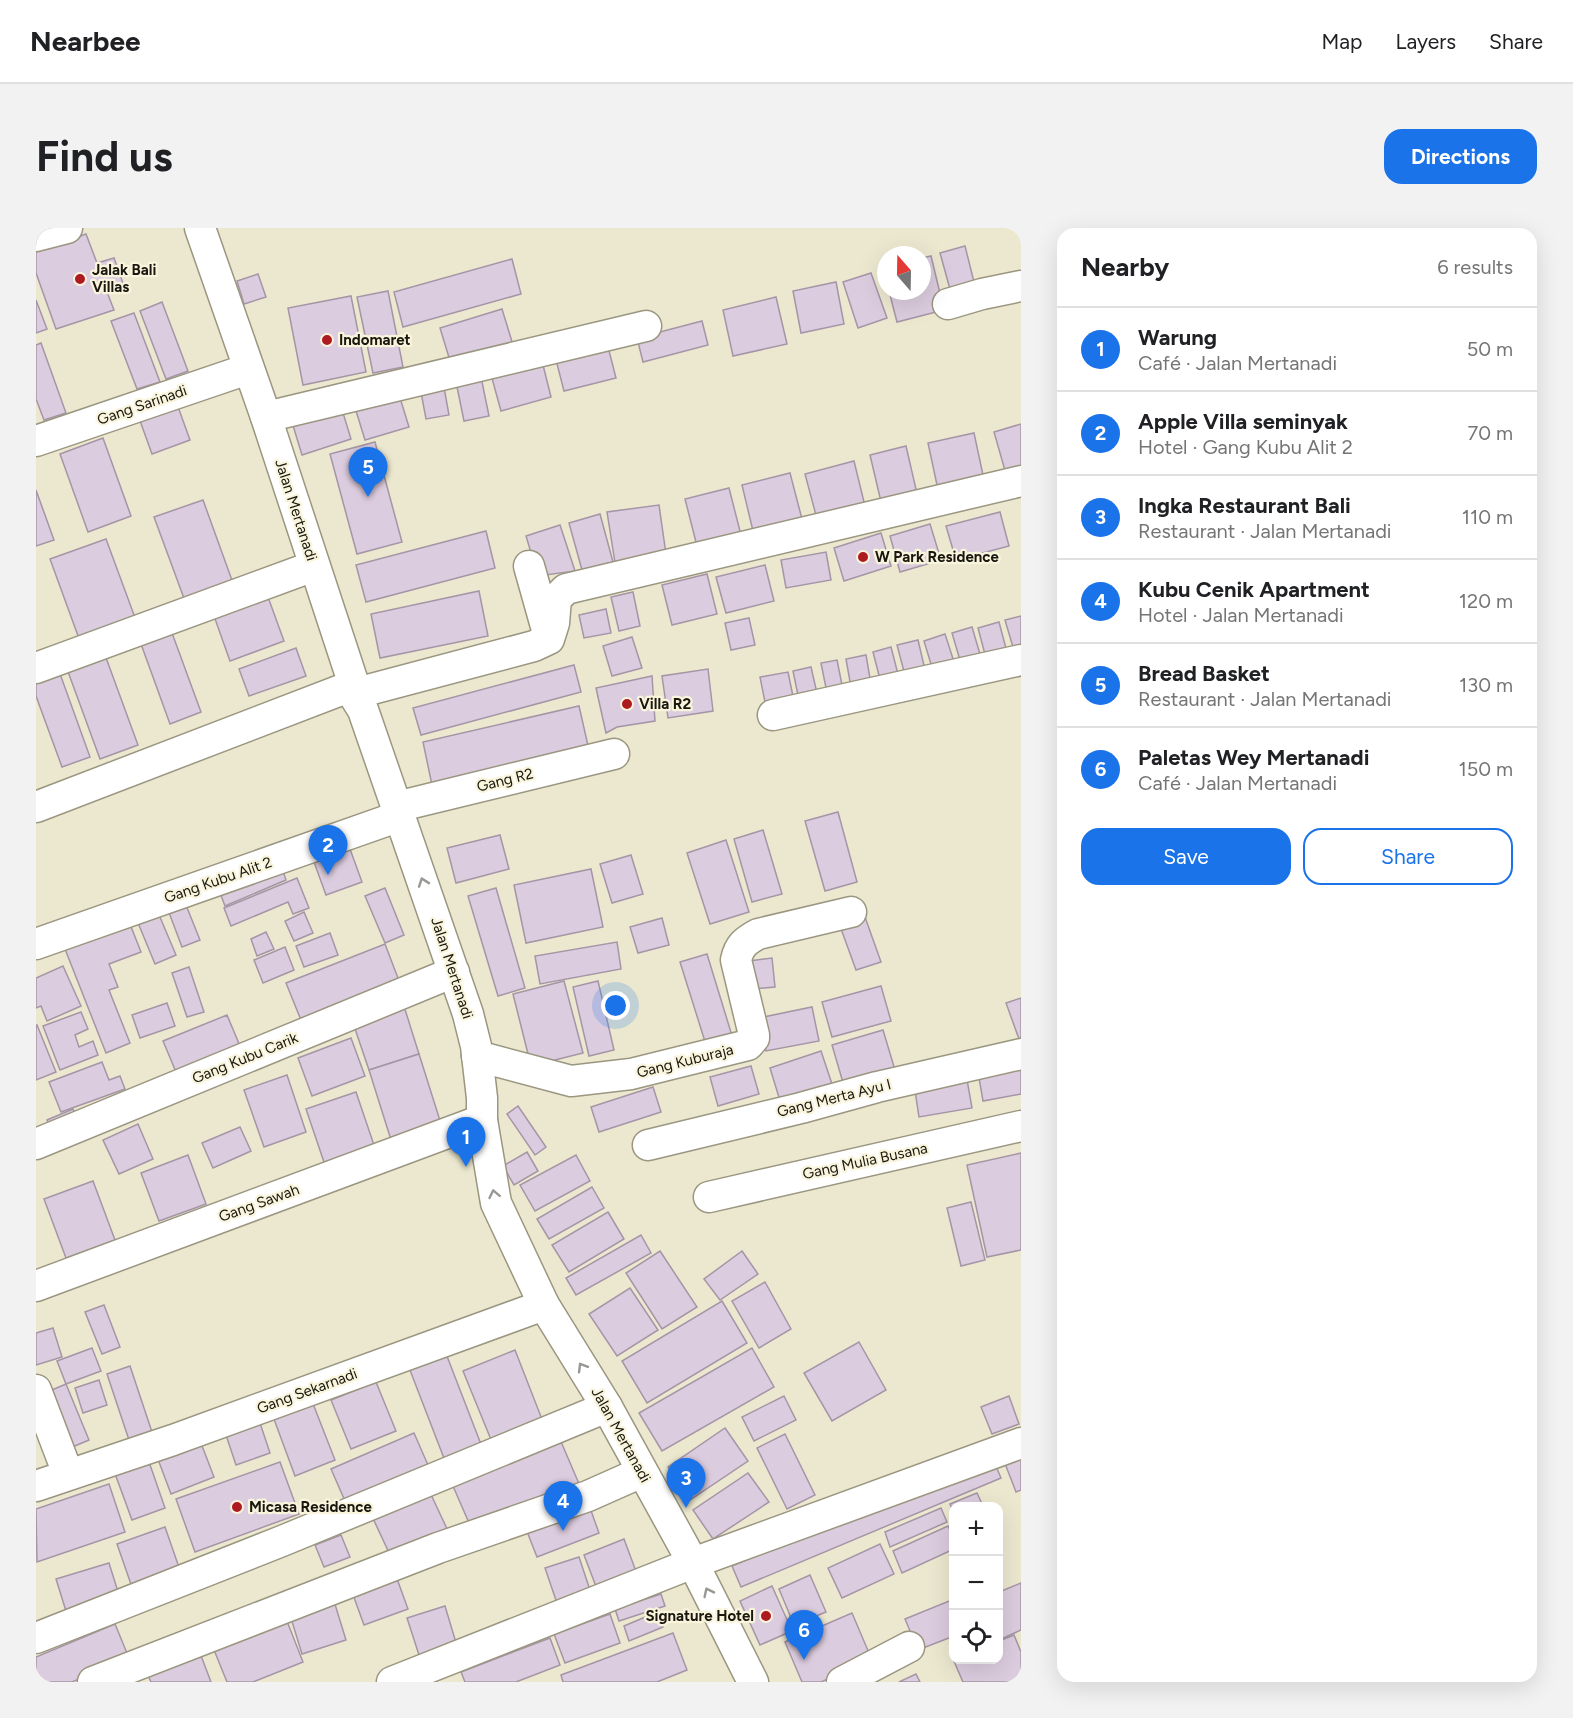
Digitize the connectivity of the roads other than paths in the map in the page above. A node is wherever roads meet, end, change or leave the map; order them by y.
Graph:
1 (67, 228) edge
2 (200, 228) edge
3 (36, 236) edge
4 (1021, 286) edge
5 (948, 304) dead end
6 (646, 326) dead end
7 (248, 369) junction
8 (266, 417) junction
9 (36, 441) edge
10 (1021, 481) edge
11 (314, 566) junction
12 (529, 566) dead end
13 (549, 639) junction
14 (1021, 660) edge
15 (36, 668) edge
16 (354, 690) junction
17 (774, 715) dead end
18 (614, 754) dead end
19 (36, 807) edge
20 (398, 812) junction
21 (851, 912) dead end
22 (36, 944) edge
23 (453, 972) junction
24 (1021, 1054) edge
25 (477, 1056) junction
26 (482, 1120) junction
27 (1021, 1126) edge
28 (36, 1144) edge
29 (648, 1145) dead end
30 (709, 1197) dead end
31 (36, 1286) edge
32 (544, 1305) junction
33 (41, 1386) edge
34 (607, 1407) junction
35 (1021, 1443) edge
36 (642, 1472) junction
37 (68, 1474) junction
38 (36, 1486) edge
39 (693, 1563) junction
40 (36, 1638) edge
41 (909, 1647) dead end
42 (93, 1682) edge
43 (392, 1682) edge
44 (753, 1682) edge
45 (842, 1682) edge

1 - 3 street
2 - 7 street, Jalan Mertanadi
4 - 5 street
6 - 8 street
7 - 8 street, Jalan Mertanadi
7 - 9 street, Gang Sarinadi
8 - 11 street, Jalan Mertanadi
10 - 13 street
11 - 15 street
11 - 16 street, Jalan Mertanadi
12 - 13 street
13 - 16 street
14 - 17 street
16 - 19 street
16 - 20 street, Jalan Mertanadi
18 - 20 street, Gang R2
20 - 22 street, Gang Kubu Alit 2
23 -> 20 street, Jalan Mertanadi
21 - 25 street, Gang Kuburaja
23 - 25 street, Jalan Mertanadi
23 - 28 street, Gang Kubu Carik
24 - 29 street, Gang Merta Ayu I
25 - 26 street, Jalan Mertanadi
26 - 31 street, Gang Sawah
32 -> 26 street, Jalan Mertanadi
27 - 30 street, Gang Mulia Busana
34 -> 32 street, Jalan Mertanadi
32 - 37 street, Gang Sekarnadi
33 - 37 street
34 - 36 street, Jalan Mertanadi
34 - 40 street
35 - 39 street
36 - 39 street, Jalan Mertanadi
36 - 42 street
37 - 38 street, Gang Sekarnadi
39 - 43 street
44 -> 39 street, Jalan Mertanadi
41 - 45 street

